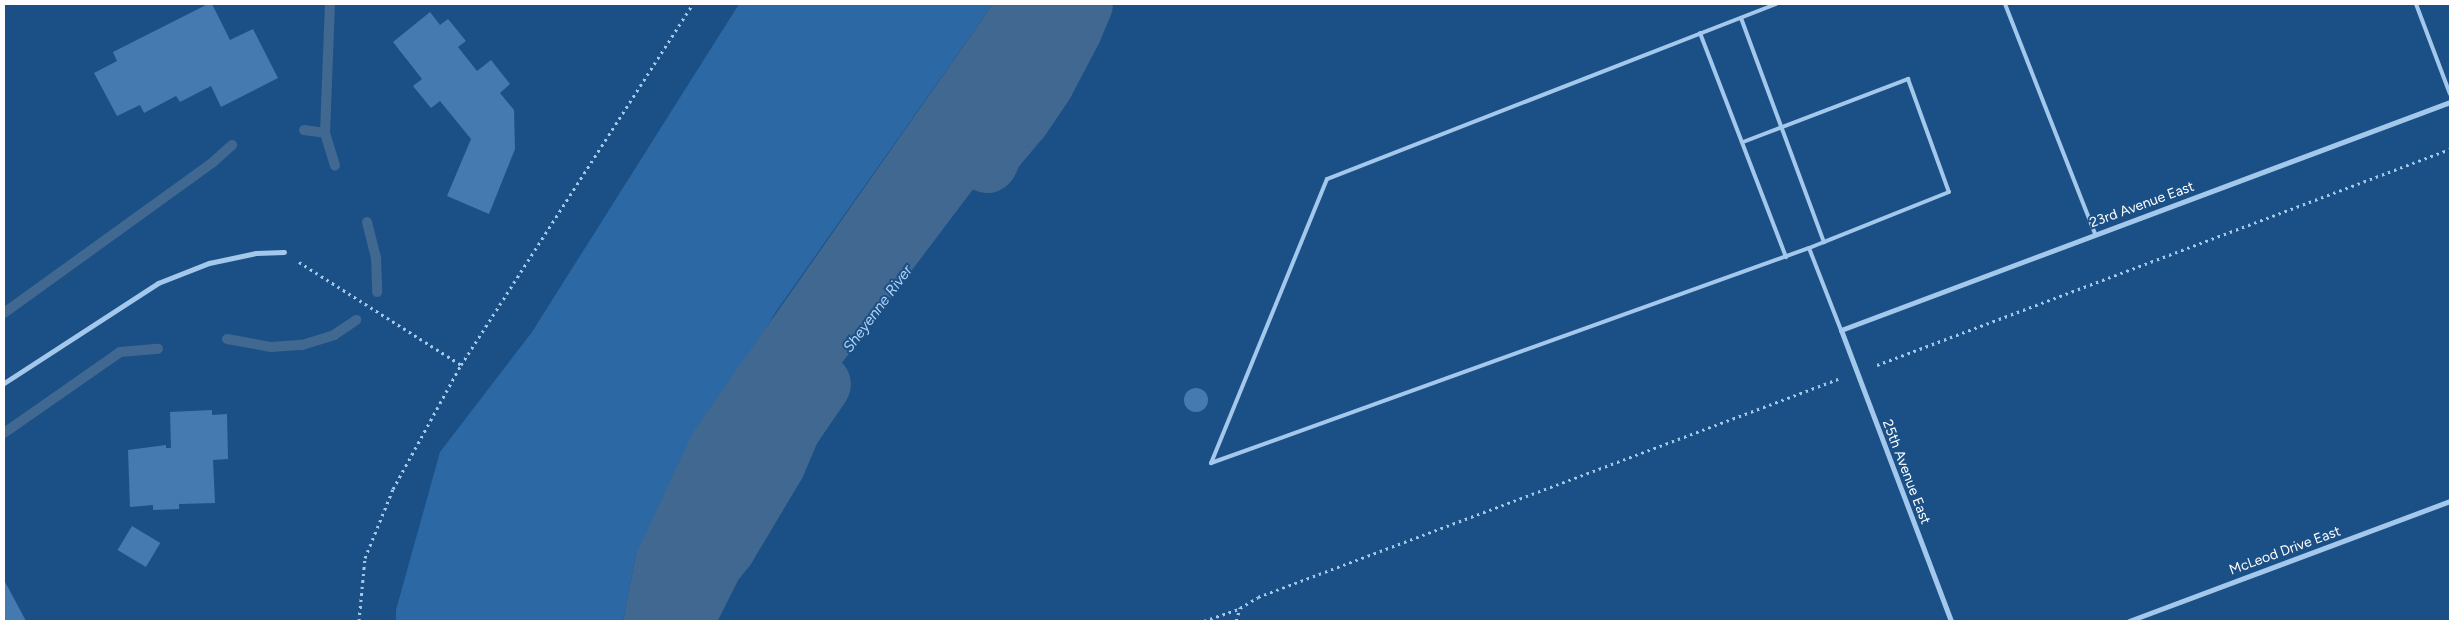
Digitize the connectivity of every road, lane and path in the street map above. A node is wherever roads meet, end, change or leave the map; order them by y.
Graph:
1 (693, 4) edge
2 (1776, 4) edge
3 (2005, 4) edge
4 (2416, 4) edge
5 (1741, 18) junction
6 (1700, 33) junction
7 (2450, 94) edge
8 (2450, 102) edge
9 (1781, 127) junction
10 (1743, 142) junction
11 (2450, 149) edge
12 (2095, 234) junction
13 (1824, 242) junction
14 (1809, 248) junction
15 (284, 252) joint
16 (1786, 257) junction
17 (1841, 330) junction
18 (1895, 358) dead end
19 (462, 365) junction
20 (4, 383) edge
21 (1816, 387) dead end
22 (2450, 501) edge
23 (1240, 608) junction
24 (359, 621) edge
25 (1204, 621) edge
26 (1236, 621) edge
27 (1951, 621) edge
28 (2128, 621) edge

1 - 19 path
2 - 5 lane
3 - 12 lane
4 - 7 lane
5 - 6 lane
5 - 9 lane
6 - 10 lane
6 - 16 lane
8 - 12 street, 23rd Avenue East
9 - 10 lane
9 - 13 lane
9 - 13 lane
10 - 16 lane
11 - 18 path
12 - 17 street, 23rd Avenue East
13 - 14 lane
14 - 16 lane
14 - 17 lane
15 - 19 path
15 - 20 street
17 - 27 street, 25th Avenue East
19 - 24 path
21 - 23 path
22 - 28 street, McLeod Drive East
23 - 25 path
23 - 26 path

